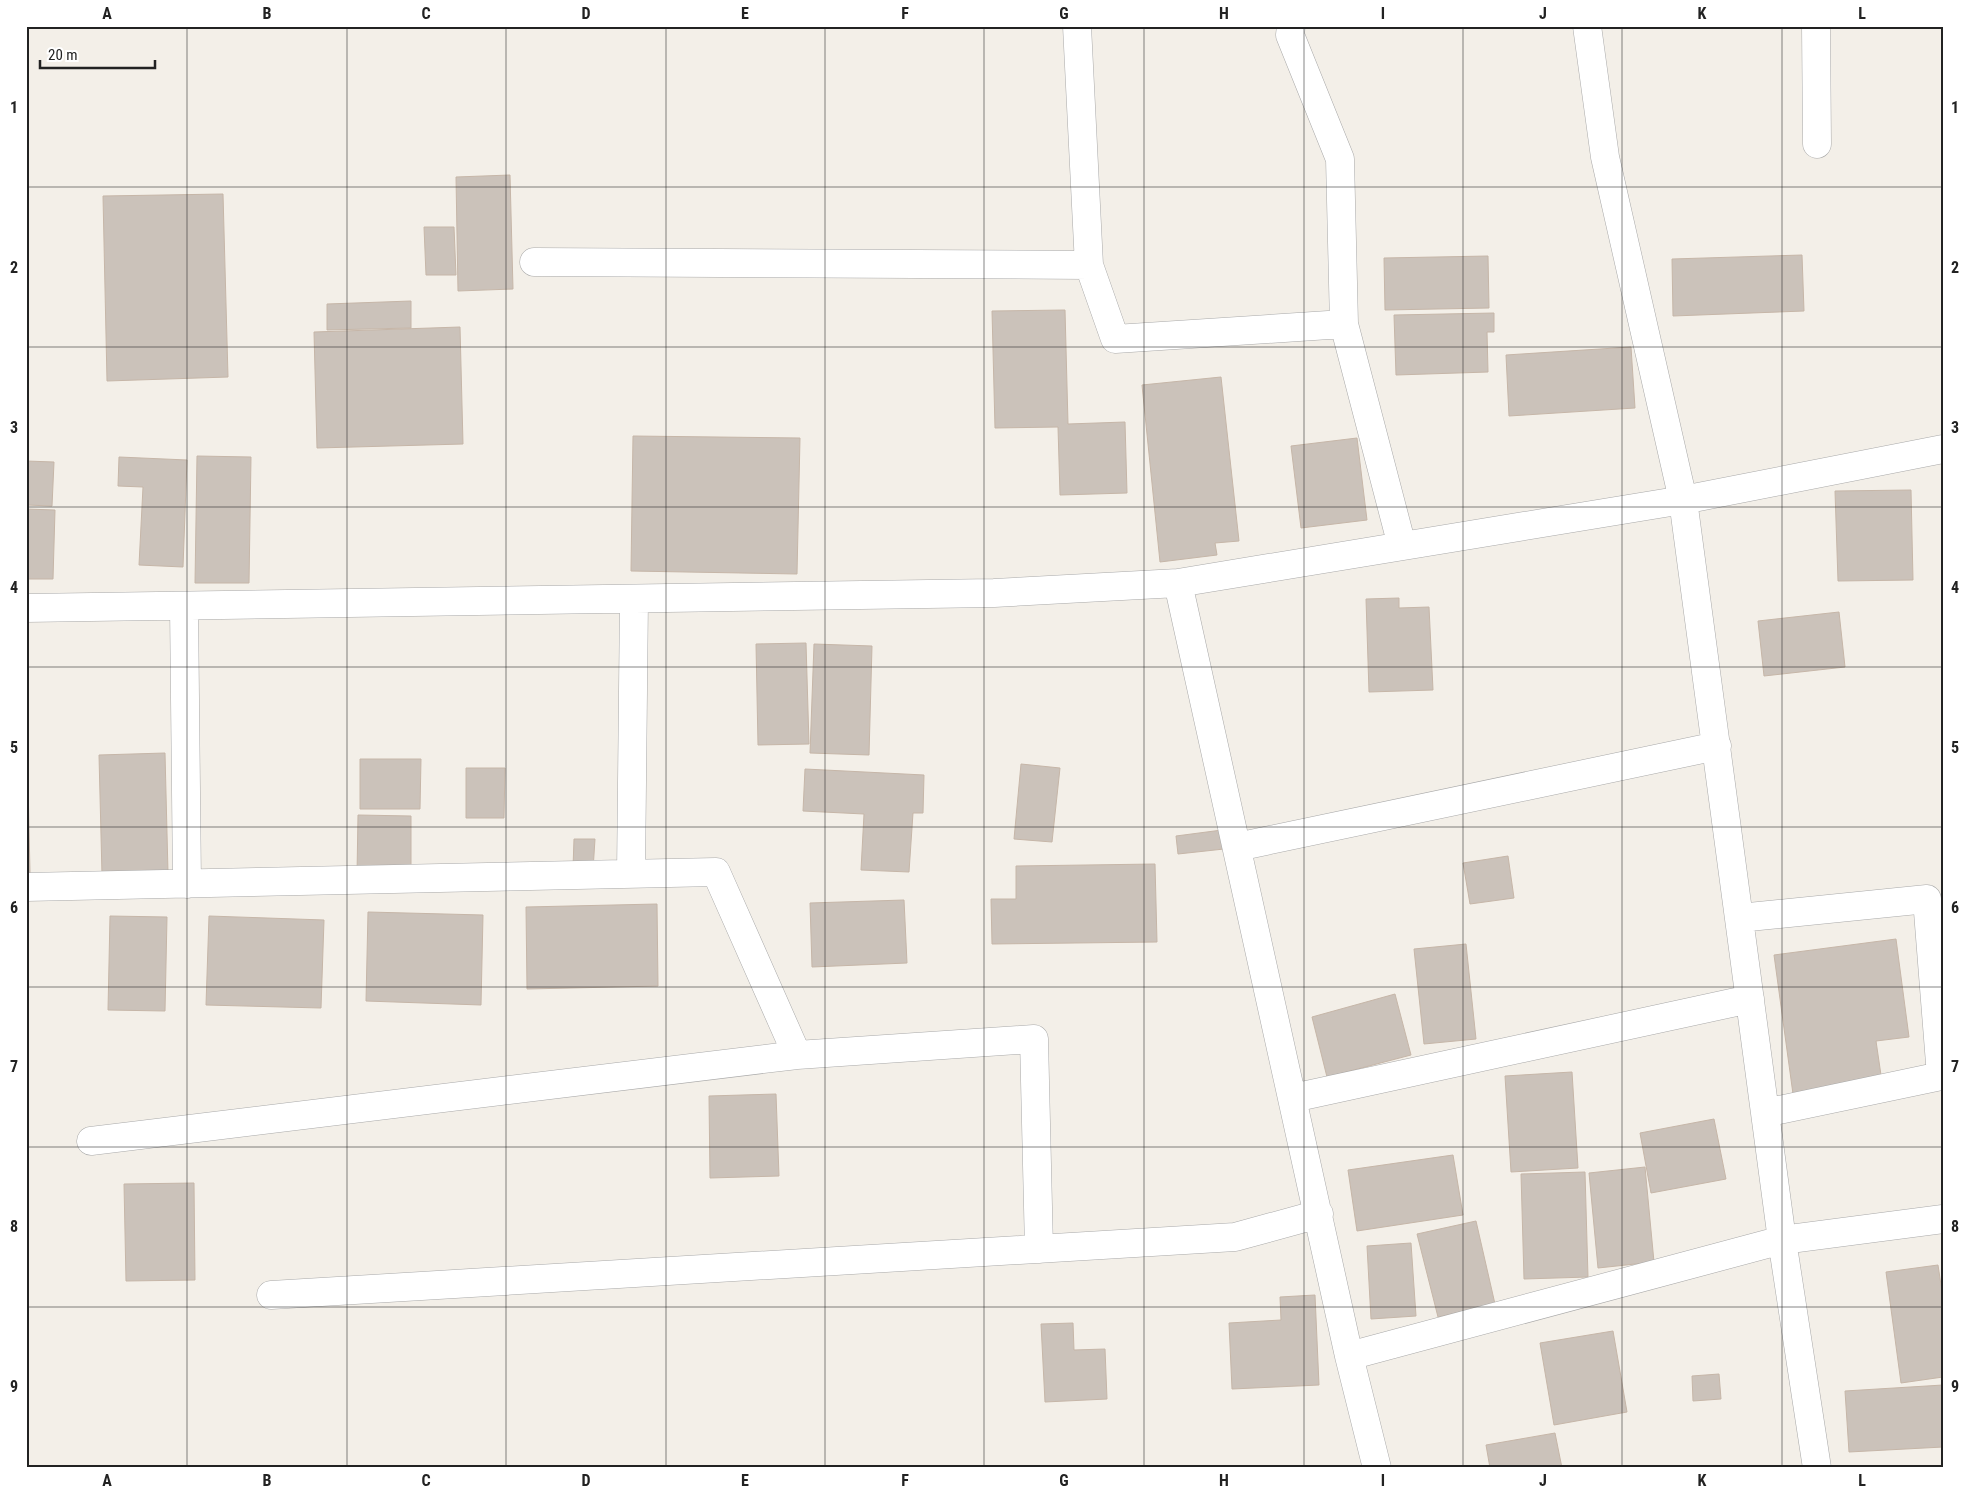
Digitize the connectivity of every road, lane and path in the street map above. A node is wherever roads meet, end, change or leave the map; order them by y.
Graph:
1 (1078, 26) edge
2 (1290, 26) edge
3 (1587, 26) edge
4 (1816, 26) edge
5 (1817, 144) dead end
6 (534, 262) dead end
7 (1089, 265) junction
8 (1344, 324) junction
9 (1943, 449) edge
10 (1683, 500) junction
11 (1402, 546) junction
12 (1178, 583) junction
13 (634, 599) junction
14 (184, 606) junction
15 (26, 608) edge
16 (1717, 746) junction
17 (1237, 847) junction
18 (631, 874) junction
19 (187, 884) junction
20 (26, 887) edge
21 (1739, 918) junction
22 (1750, 1000) junction
23 (797, 1055) junction
24 (1293, 1098) junction
25 (1765, 1113) junction
26 (91, 1141) dead end
27 (1319, 1214) junction
28 (1943, 1219) edge
29 (1782, 1240) junction
30 (1039, 1249) junction
31 (271, 1295) dead end
32 (1349, 1356) junction
33 (1376, 1468) edge
34 (1817, 1468) edge

1 - 7 street
2 - 8 street
3 - 10 street
4 - 5 street
6 - 7 street
7 - 8 street
8 - 11 street
9 - 10 street
10 - 11 street
10 - 16 street
11 - 12 street
12 - 13 street
12 - 17 street
13 - 14 street
13 - 18 street
14 - 15 street
14 - 19 street
16 - 17 street
16 - 21 street
17 - 24 street
18 - 19 street
18 - 23 street
19 - 20 street
21 - 22 street
21 - 25 street
22 - 24 street
22 - 25 street
23 - 26 street
23 - 30 street
24 - 27 street
25 - 29 street
27 - 30 street
27 - 32 street
28 - 29 street
29 - 32 street
29 - 34 street
30 - 31 street
32 - 33 street

